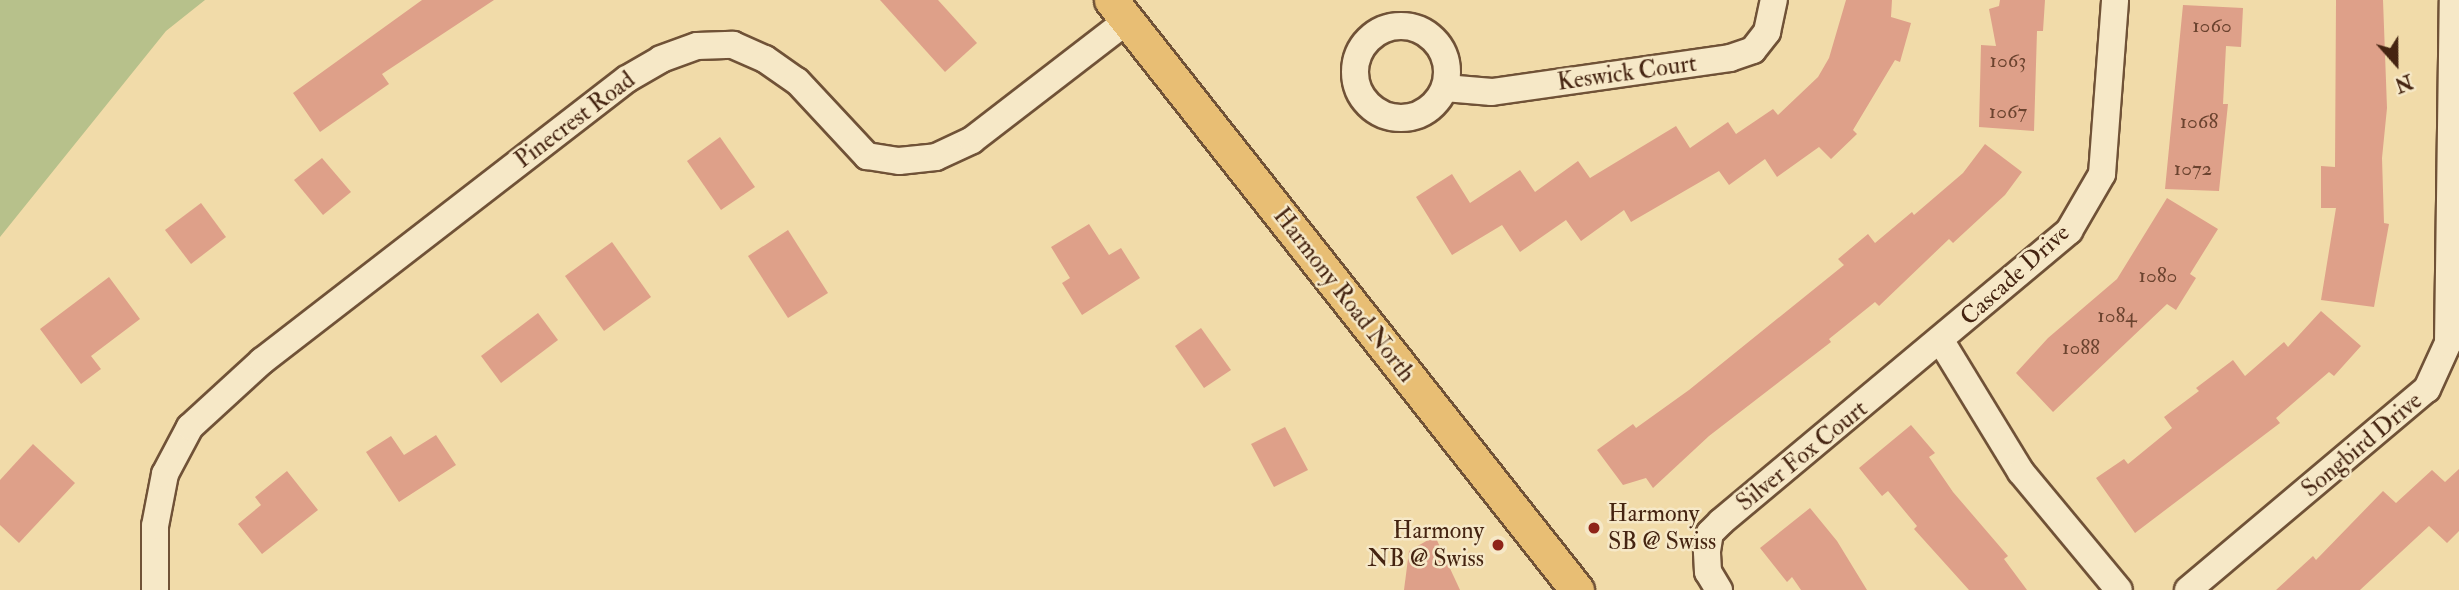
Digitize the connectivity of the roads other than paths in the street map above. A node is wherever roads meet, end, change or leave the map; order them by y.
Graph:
1 (1774, 0) edge
2 (2115, 0) edge
3 (2453, 0) edge
4 (1119, 10) edge
5 (1445, 88) dead end
6 (2455, 146) edge
7 (1941, 341) junction
8 (155, 590) edge
9 (1577, 590) edge
10 (1719, 590) edge
11 (2119, 590) edge
12 (2188, 590) edge

1 - 5 street, Keswick Court
2 - 7 street, Cascade Drive
3 - 6 street, Songbird Drive
4 - 8 street, Pinecrest Road
4 - 9 main road, Harmony Road North
6 - 12 street, Songbird Drive
7 - 10 street, Silver Fox Court
7 - 11 street

